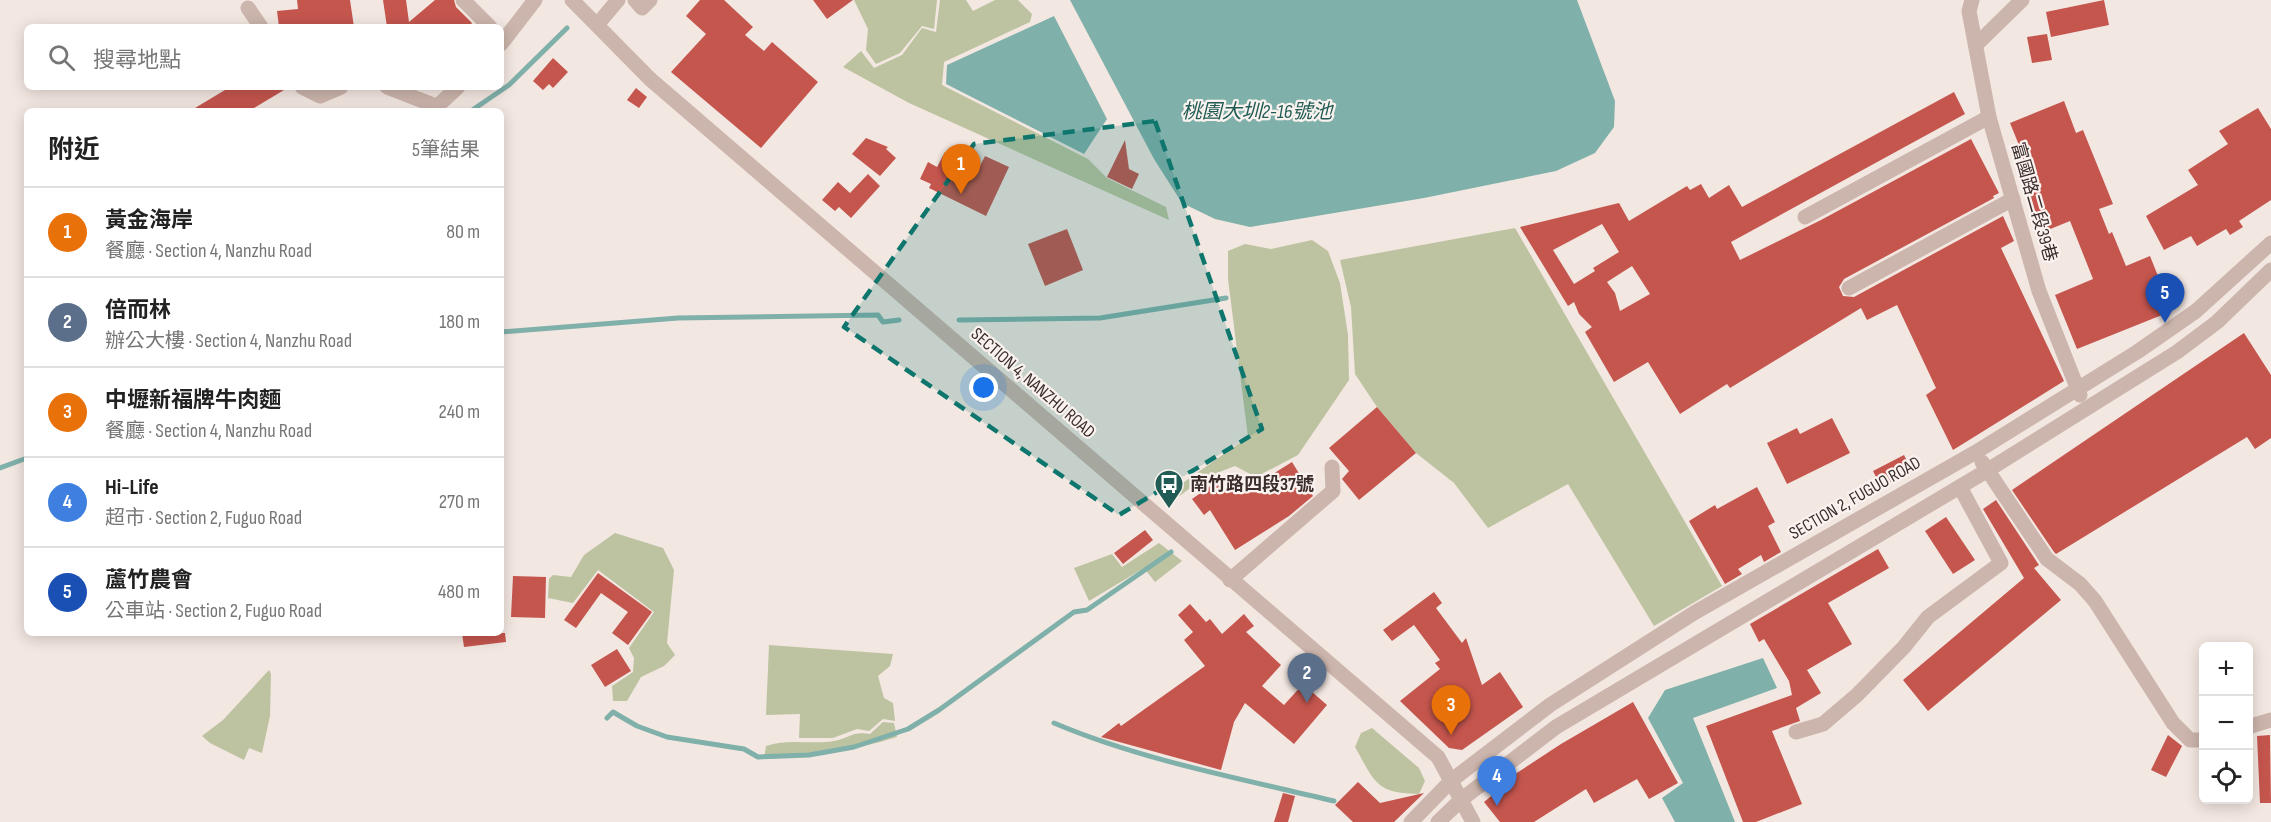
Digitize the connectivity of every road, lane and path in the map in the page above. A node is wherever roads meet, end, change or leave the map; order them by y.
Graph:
1 (463, 0) edge
2 (535, 0) edge
3 (572, 0) edge
4 (618, 0) edge
5 (636, 0) edge
6 (650, 0) edge
7 (1972, 0) edge
8 (2022, 0) edge
9 (248, 8) dead end
10 (259, 24) edge
11 (487, 24) edge
12 (597, 25) junction
13 (504, 39) edge
14 (1977, 44) junction
15 (308, 90) edge
16 (334, 90) edge
17 (393, 90) edge
18 (455, 90) edge
19 (432, 108) edge
20 (435, 108) edge
21 (1989, 117) junction
22 (2013, 199) junction
23 (1805, 217) dead end
24 (2271, 243) edge
25 (2271, 270) edge
26 (1849, 288) dead end
27 (2076, 389) junction
28 (2087, 408) junction
29 (1976, 452) junction
30 (1332, 466) dead end
31 (1988, 470) junction
32 (1960, 487) junction
33 (1230, 579) junction
34 (2271, 720) edge
35 (2253, 726) edge
36 (1796, 732) dead end
37 (2199, 740) edge
38 (1452, 780) junction
39 (1462, 799) junction
40 (1411, 822) edge
41 (1438, 822) edge
42 (1473, 822) edge

1 - 11 street
2 - 13 street
3 - 12 street, SECTION 4, NANZHU ROAD
4 - 12 street
5 - 6 street
7 - 14 street, 富國路二段39巷
8 - 14 street
9 - 10 street
12 - 33 street, SECTION 4, NANZHU ROAD
14 - 21 street, 富國路二段39巷
15 - 16 street
17 - 19 street
18 - 20 street
21 - 22 street, 富國路二段39巷
21 - 23 street
22 - 26 street
22 - 27 street, 富國路二段39巷
24 - 27 street, SECTION 2, FUGUO ROAD
25 - 28 street
27 - 28 street, 富國路二段39巷
27 - 29 street, SECTION 2, FUGUO ROAD
28 - 31 street
29 - 31 street
29 - 38 street, SECTION 2, FUGUO ROAD
30 - 33 street
31 - 32 street
31 - 37 street
32 - 36 street
32 - 39 street
33 - 38 street, SECTION 4, NANZHU ROAD
34 - 35 street
38 - 39 street, SECTION 4, NANZHU ROAD
38 - 40 street, SECTION 2, FUGUO ROAD
39 - 41 street
39 - 42 street, SECTION 4, NANZHU ROAD

